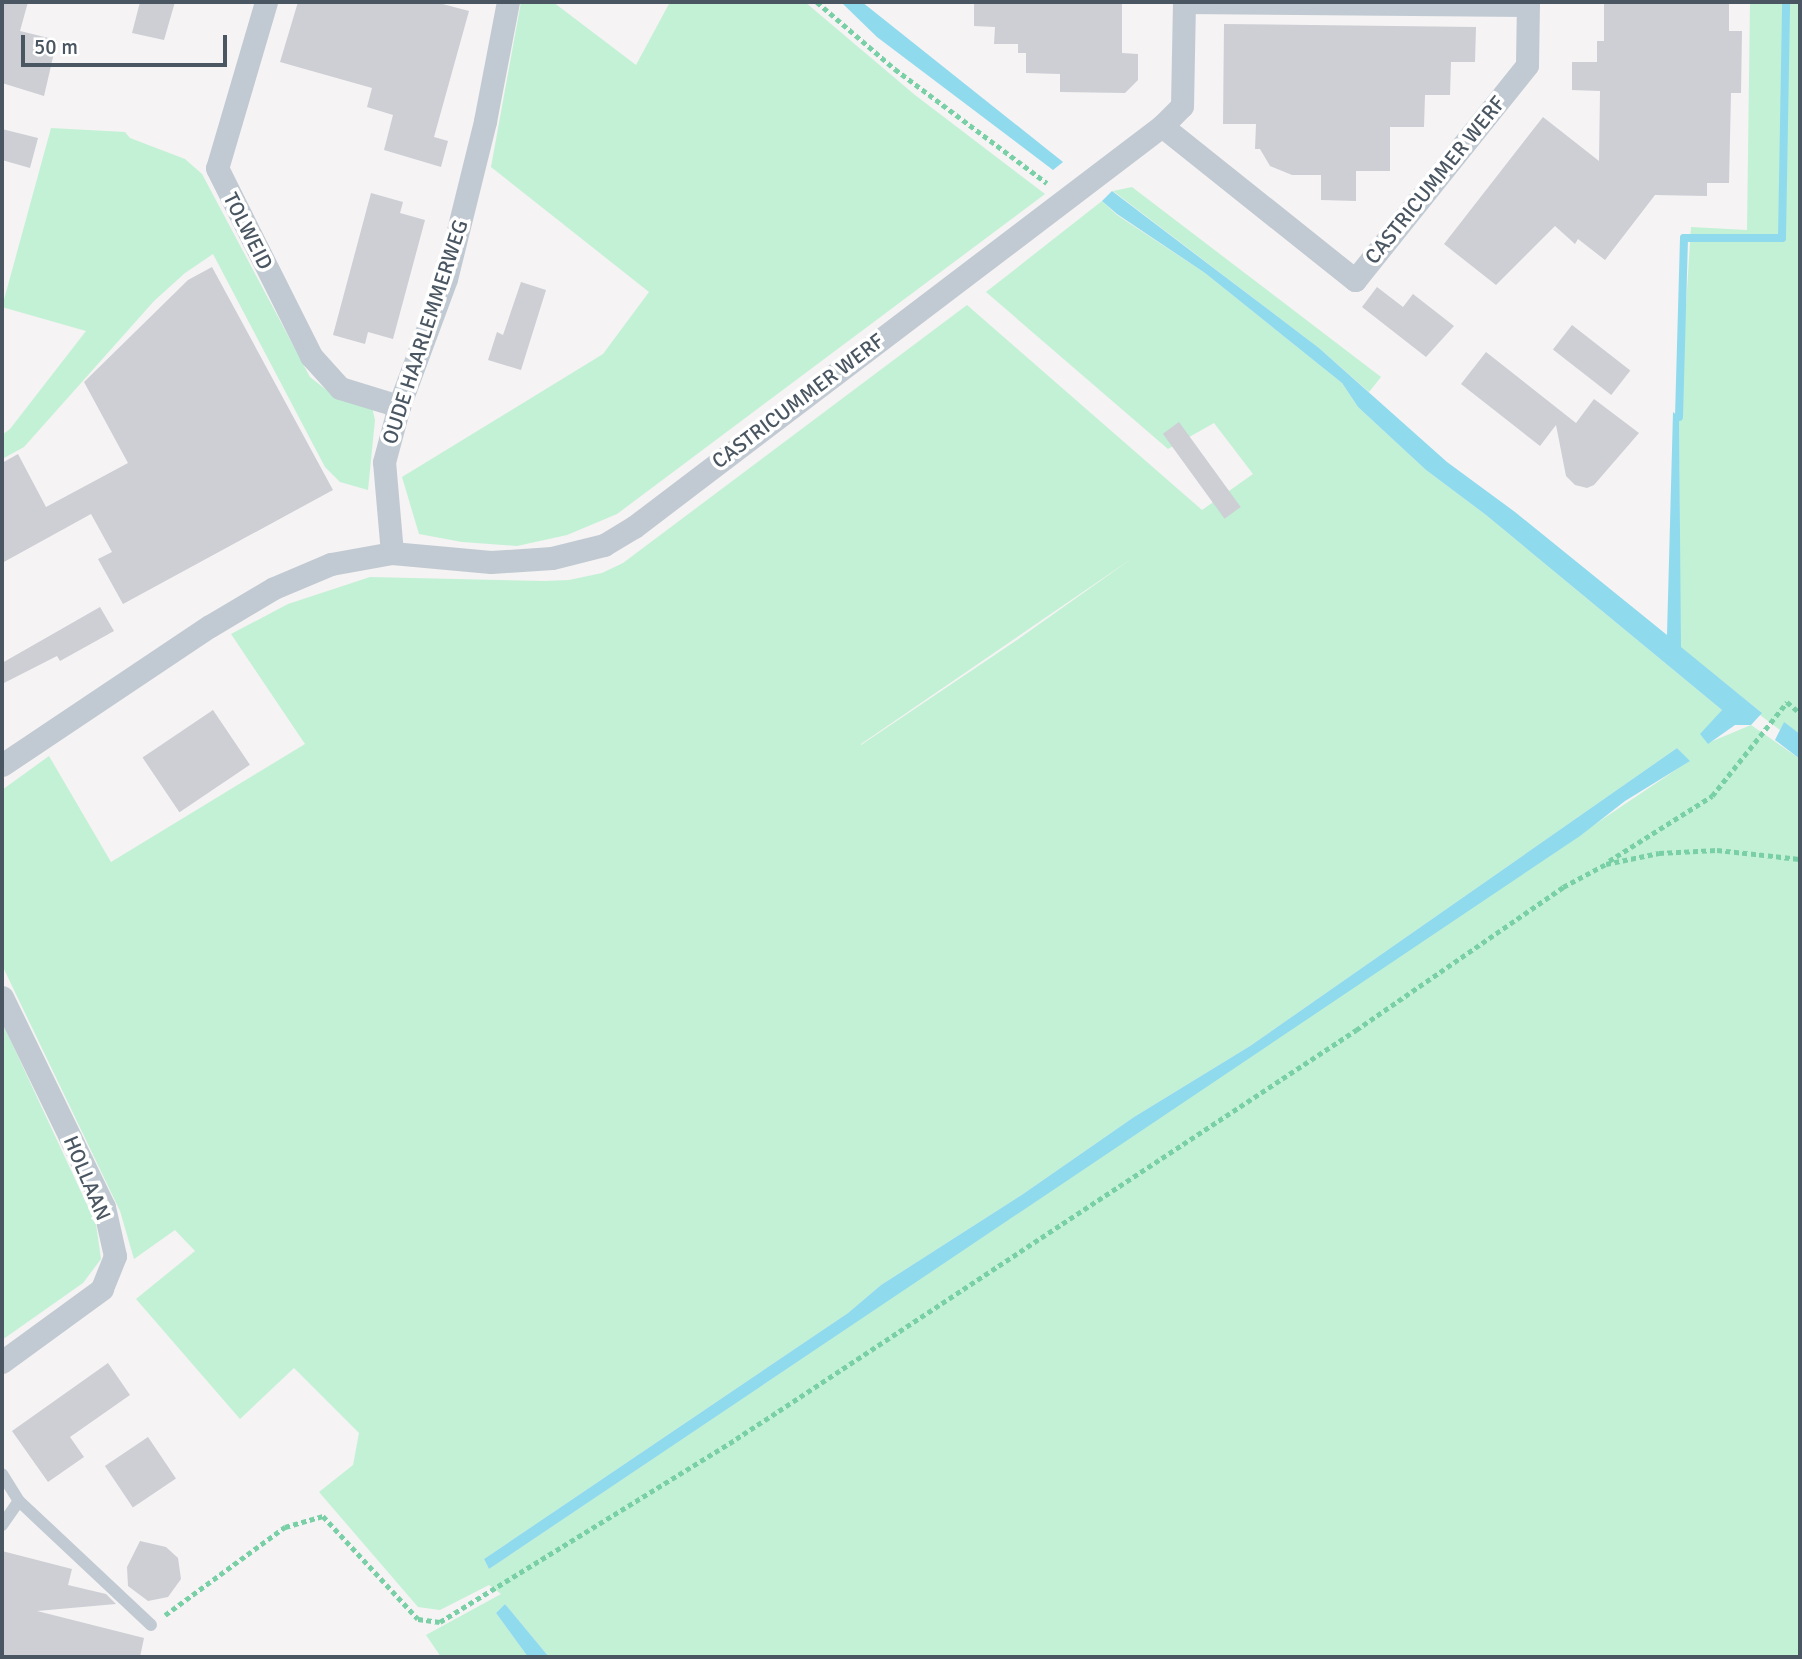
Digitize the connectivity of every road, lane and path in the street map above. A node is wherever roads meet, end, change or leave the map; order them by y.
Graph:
1 (266, 2) edge
2 (508, 2) edge
3 (817, 2) edge
4 (1184, 2) edge
5 (1528, 4) edge
6 (1162, 126) junction
7 (1066, 197) junction
8 (399, 406) junction
9 (392, 553) junction
10 (1800, 713) edge
11 (2, 765) edge
12 (1800, 859) edge
13 (1606, 864) junction
14 (2, 997) edge
15 (2, 1362) edge
16 (2, 1474) edge
17 (19, 1501) junction
18 (2, 1525) edge
19 (151, 1625) joint

1 - 8 street, TOLWEID
2 - 8 street, OUDE HAARLEMMERWEG
3 - 7 path
4 - 5 street, CASTRICUMMER WERF
4 - 6 street, CASTRICUMMER WERF
5 - 6 street, CASTRICUMMER WERF
6 - 7 street, CASTRICUMMER WERF
7 - 9 street, CASTRICUMMER WERF
8 - 9 street, OUDE HAARLEMMERWEG
9 - 11 street
10 - 13 path
12 - 13 path
13 - 19 path
14 - 15 street, HOLLAAN
16 - 17 lane
17 - 18 lane
17 - 19 lane

